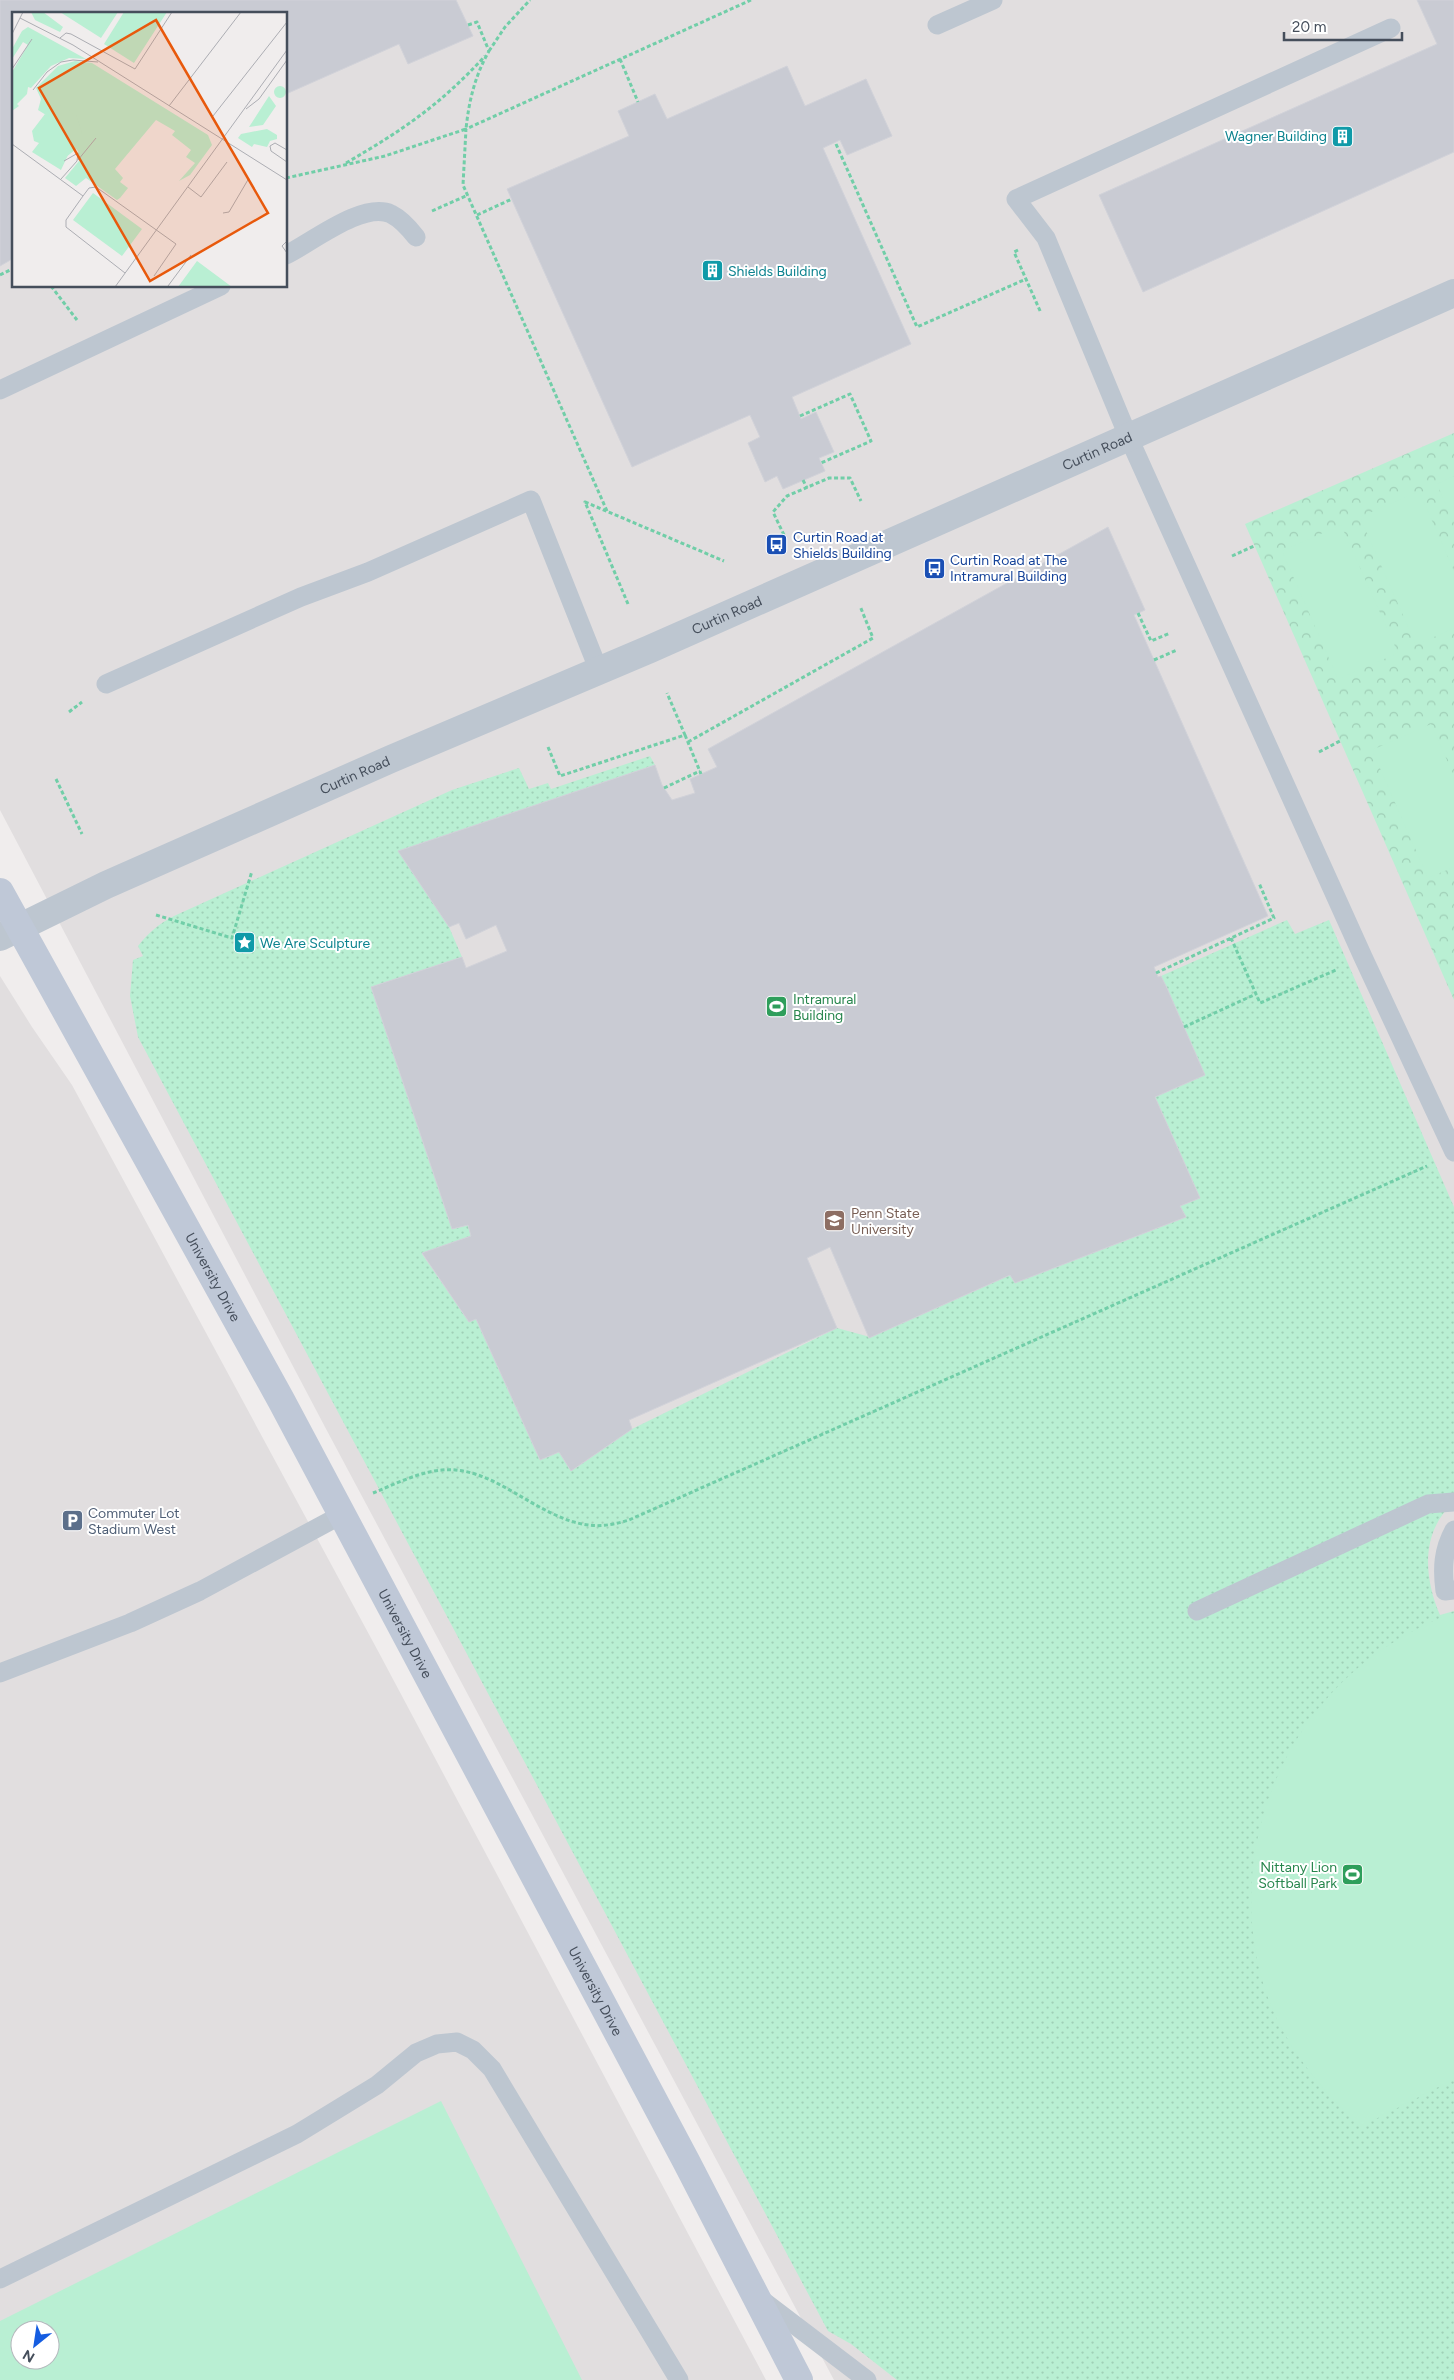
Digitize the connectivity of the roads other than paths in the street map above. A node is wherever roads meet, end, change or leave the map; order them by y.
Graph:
1 (993, 0) edge
2 (937, 25) dead end
3 (1392, 28) dead end
4 (410, 230) road end
5 (288, 255) edge
6 (217, 288) edge
7 (1454, 293) edge
8 (0, 390) edge
9 (1128, 436) junction
10 (599, 671) junction
11 (106, 684) dead end
12 (0, 892) edge
13 (10, 932) edge
14 (1454, 1152) edge
15 (1454, 1502) edge
16 (341, 1516) junction
17 (1454, 1530) edge
18 (1454, 1590) edge
19 (1196, 1611) dead end
20 (0, 1673) edge
21 (0, 2279) edge
22 (755, 2295) junction
23 (679, 2380) edge
24 (799, 2380) edge
25 (867, 2380) edge

1 - 2 lane
3 - 9 lane
4 - 5 lane
6 - 8 lane
7 - 9 street, Curtin Road
9 - 10 street, Curtin Road
9 - 14 lane
10 - 11 lane
10 - 13 street, Curtin Road
12 - 13 main road, University Drive
13 - 16 main road, University Drive
15 - 19 lane
16 - 20 lane
16 - 22 main road, University Drive
17 - 18 lane
21 - 23 lane
22 - 24 main road, University Drive
22 - 25 lane

